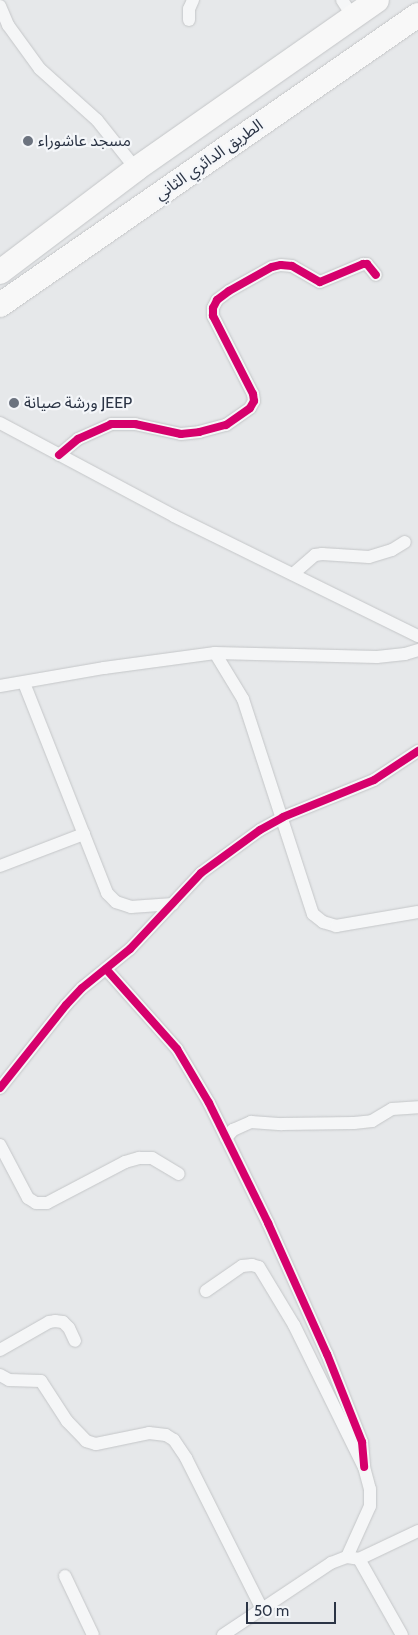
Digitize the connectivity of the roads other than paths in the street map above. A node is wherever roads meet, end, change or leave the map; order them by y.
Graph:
1 (193, 0) edge
2 (377, 0) edge
3 (395, 0) edge
4 (403, 0) edge
5 (0, 6) edge
6 (347, 8) edge
7 (418, 15) edge
8 (189, 20) dead end
9 (4, 28) edge
10 (385, 38) junction
11 (136, 169) junction
12 (0, 272) edge
13 (376, 275) dead end
14 (0, 305) edge
15 (0, 423) edge
16 (59, 455) junction
17 (405, 542) dead end
18 (294, 574) junction
19 (418, 636) edge
20 (418, 650) edge
21 (215, 653) junction
22 (24, 683) junction
23 (0, 686) edge
24 (418, 752) edge
25 (283, 817) junction
26 (84, 834) junction
27 (0, 866) edge
28 (173, 904) junction
29 (418, 912) edge
30 (106, 969) junction
31 (0, 1088) edge
32 (418, 1107) edge
33 (226, 1138) junction
34 (0, 1144) edge
35 (179, 1174) dead end
36 (206, 1291) dead end
37 (75, 1341) dead end
38 (0, 1350) edge
39 (0, 1375) edge
40 (364, 1467) junction
41 (418, 1531) edge
42 (353, 1558) junction
43 (65, 1576) dead end
44 (262, 1609) junction
45 (93, 1635) edge
46 (223, 1635) edge
47 (402, 1635) edge

1 - 8 street
2 - 6 highway
3 - 6 highway
4 - 10 highway
5 - 9 street
6 - 11 highway
7 - 10 highway, الطريق الدائري الثاني
9 - 11 street
10 - 14 highway, الطريق الدائري الثاني
11 - 12 highway
13 - 16 street
15 - 16 street
16 - 18 street
17 - 18 street
18 - 19 street
20 - 21 street
21 - 22 street
21 - 25 street
22 - 23 street
22 - 26 street
24 - 25 street
25 - 28 street
25 - 29 street
26 - 27 street
26 - 28 street
28 - 30 street
30 - 31 street
30 - 33 street
32 - 33 street
33 - 40 street
34 - 35 street
36 - 40 street
37 - 38 street
39 - 44 street
40 - 42 street
41 - 42 street
42 - 44 street
42 - 47 street
43 - 45 street
44 - 46 street

